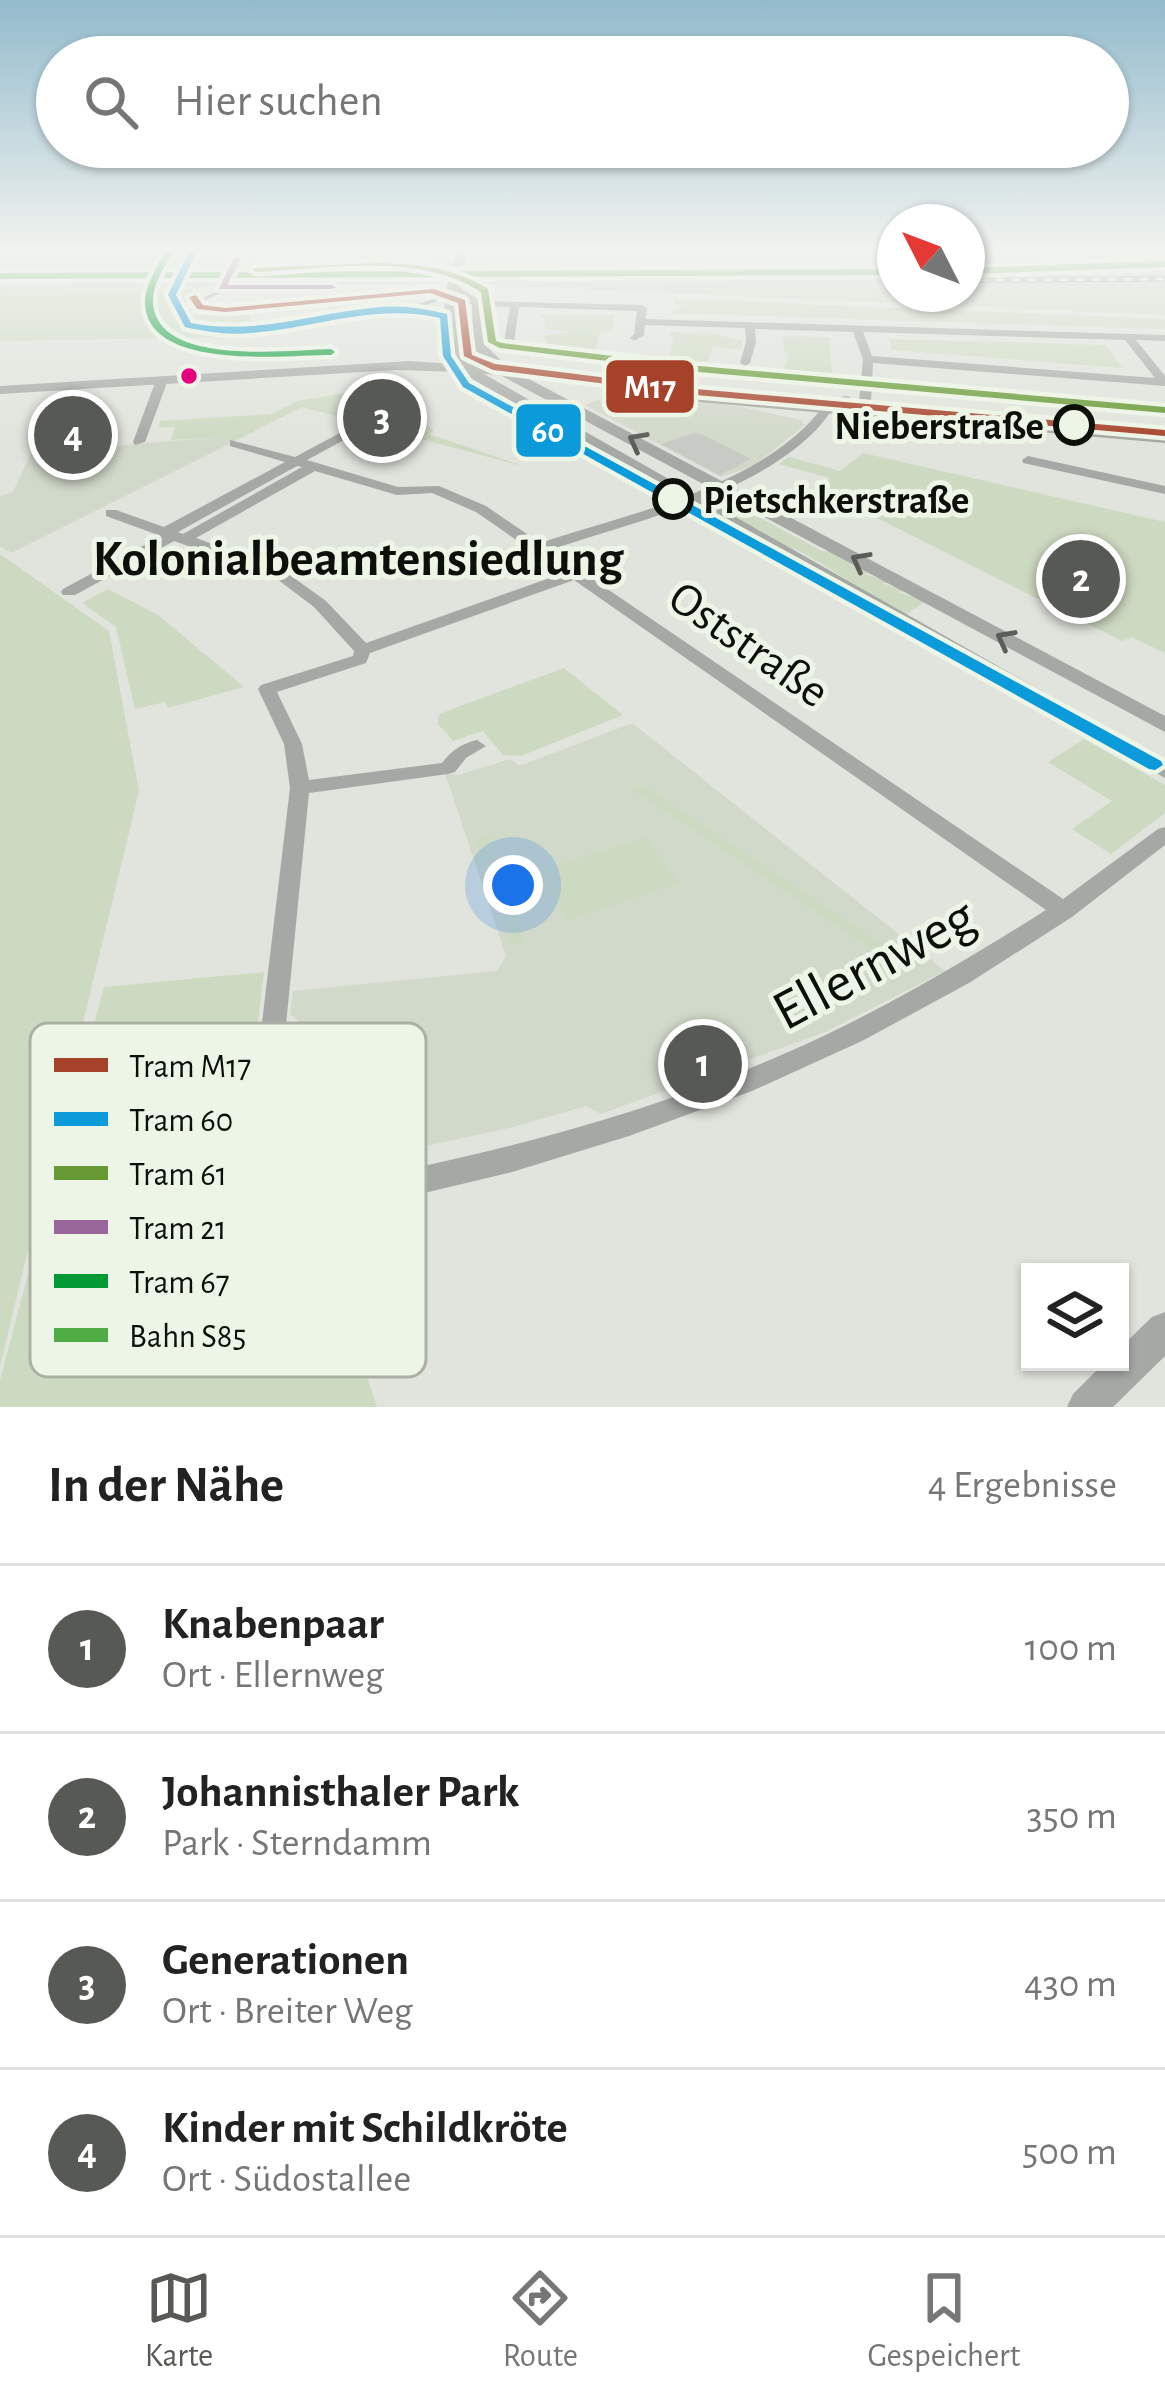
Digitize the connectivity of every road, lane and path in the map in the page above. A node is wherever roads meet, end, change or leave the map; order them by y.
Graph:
1 (453, 315) edge
2 (484, 315) edge
3 (513, 315) edge
4 (642, 315) edge
5 (641, 322) junction
6 (750, 326) junction
7 (857, 329) junction
8 (1128, 337) junction
9 (634, 338) dead end
10 (1165, 338) edge
11 (509, 342) dead end
12 (868, 359) junction
13 (745, 363) dead end
14 (460, 365) junction
15 (499, 367) junction
16 (162, 380) junction
17 (1165, 382) edge
18 (644, 384) junction
19 (0, 390) edge
20 (846, 399) junction
21 (865, 401) junction
22 (828, 408) junction
23 (1165, 427) edge
24 (1165, 438) edge
25 (139, 442) dead end
26 (234, 443) dead end
27 (1028, 460) dead end
28 (295, 462) junction
29 (312, 466) junction
30 (718, 484) junction
31 (1165, 490) edge
32 (684, 497) junction
33 (111, 513) dead end
34 (174, 535) junction
35 (539, 548) junction
36 (576, 574) junction
37 (69, 592) dead end
38 (362, 650) junction
39 (1165, 725) edge
40 (477, 746) dead end
41 (1165, 771) edge
42 (300, 788) junction
43 (1165, 834) edge
44 (1064, 910) junction
45 (274, 1023) edge
46 (426, 1182) edge
47 (1165, 1330) edge
48 (1086, 1407) edge

1 - 14 main road
2 - 15 main road
3 - 11 street
4 - 5 street
5 - 6 street
5 - 9 street
6 - 7 street
6 - 13 street
7 - 8 street
7 - 12 street
8 - 10 street
8 - 17 street
12 - 17 street
12 - 21 street
14 - 15 main road
14 - 16 street
14 - 32 street
15 - 18 main road
30 -> 15 street
16 - 19 street
16 - 25 street
18 - 20 main road
18 - 22 main road
20 - 21 main road
20 - 22 street
21 - 23 main road
22 - 24 main road
22 - 30 street
26 - 28 street, Oststraße
27 - 31 street
28 - 29 street, Oststraße
28 - 29 street
28 - 34 street
29 - 34 street
29 - 35 street, Oststraße
30 - 32 street
39 -> 30 street
32 - 35 street
32 - 41 street
33 - 34 street
34 - 37 street
34 - 38 street
35 - 36 street, Oststraße
36 - 38 street
36 - 44 street, Oststraße
38 - 42 street
40 - 42 street
42 - 45 street, Ellernweg
43 - 44 street, Ellernweg
44 - 46 street, Ellernweg
47 - 48 street

